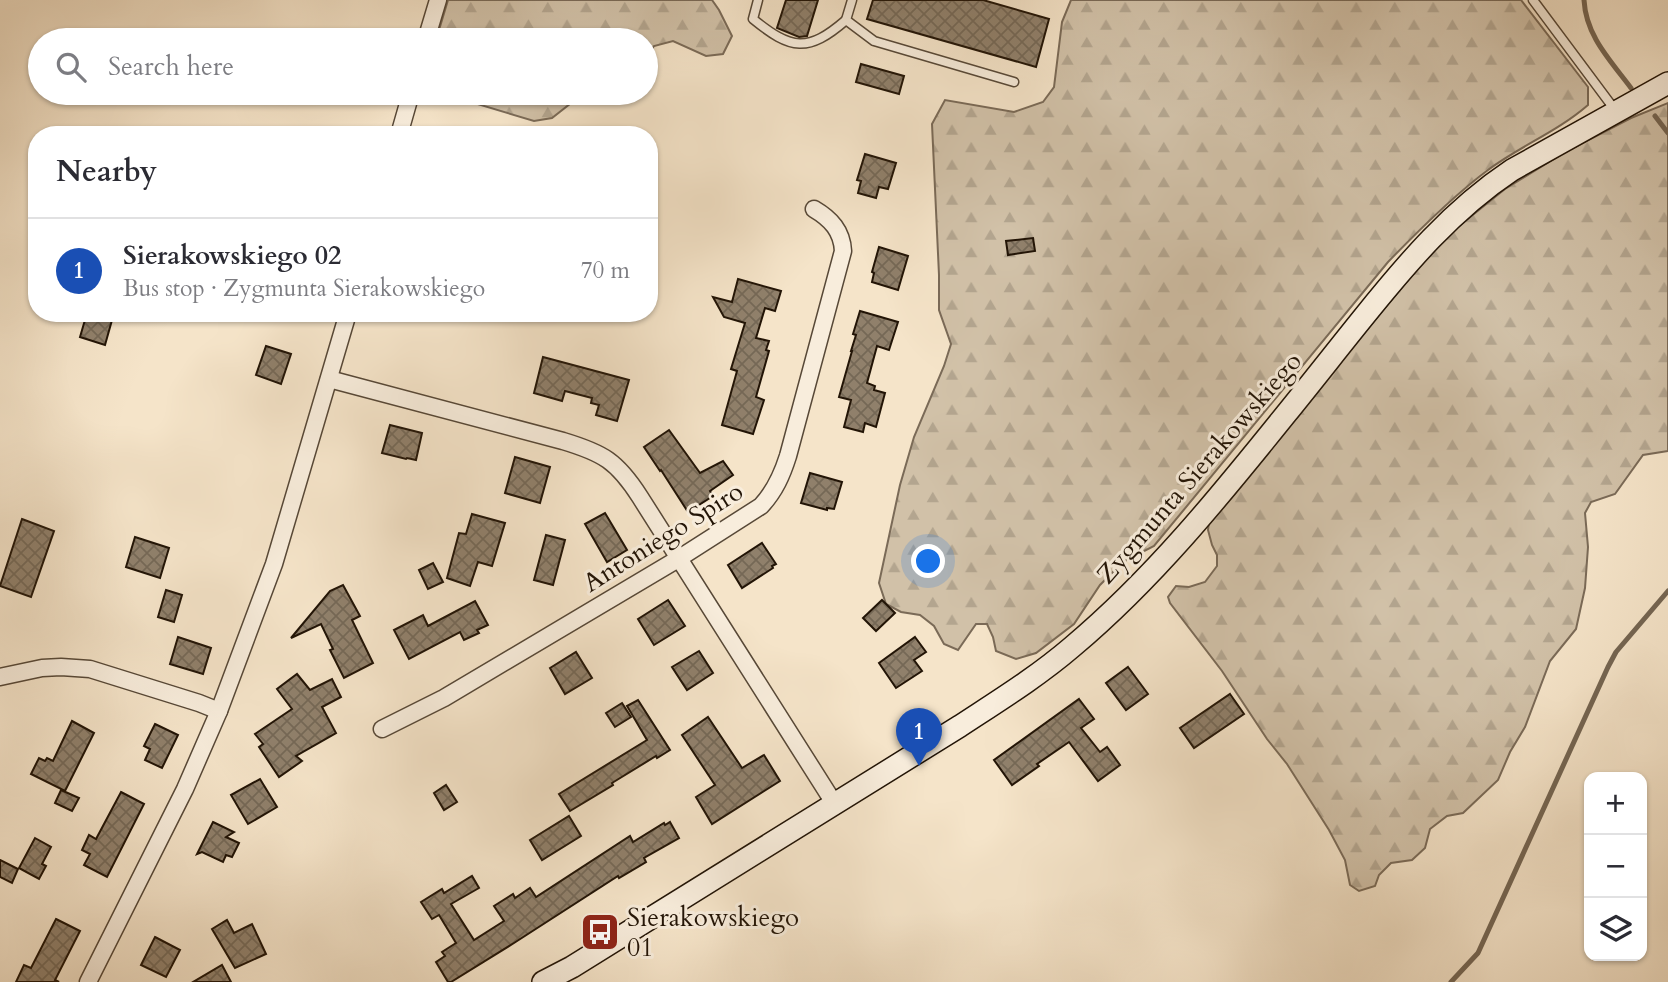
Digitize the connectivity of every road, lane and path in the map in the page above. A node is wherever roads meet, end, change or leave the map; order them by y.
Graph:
1 (438, 0) edge
2 (758, 0) edge
3 (852, 0) edge
4 (1533, 0) edge
5 (846, 20) junction
6 (430, 28) edge
7 (1014, 82) dead end
8 (1668, 83) edge
9 (408, 105) edge
10 (1617, 112) junction
11 (402, 126) edge
12 (814, 209) dead end
13 (345, 322) edge
14 (329, 379) junction
15 (678, 559) junction
16 (0, 677) edge
17 (219, 711) junction
18 (382, 729) dead end
19 (834, 803) junction
20 (88, 982) edge
21 (543, 982) edge

1 - 6 street
2 - 5 lane
3 - 5 lane
4 - 10 lane
5 - 7 lane
8 - 10 street, Zygmunta Sierakowskiego
9 - 11 street
10 - 19 street, Zygmunta Sierakowskiego
12 - 15 street, Antoniego Spiro
13 - 14 street
14 - 15 street
14 - 17 street
15 - 18 street, Antoniego Spiro
15 - 19 street
16 - 17 street
17 - 20 street
19 - 21 street, Zygmunta Sierakowskiego

